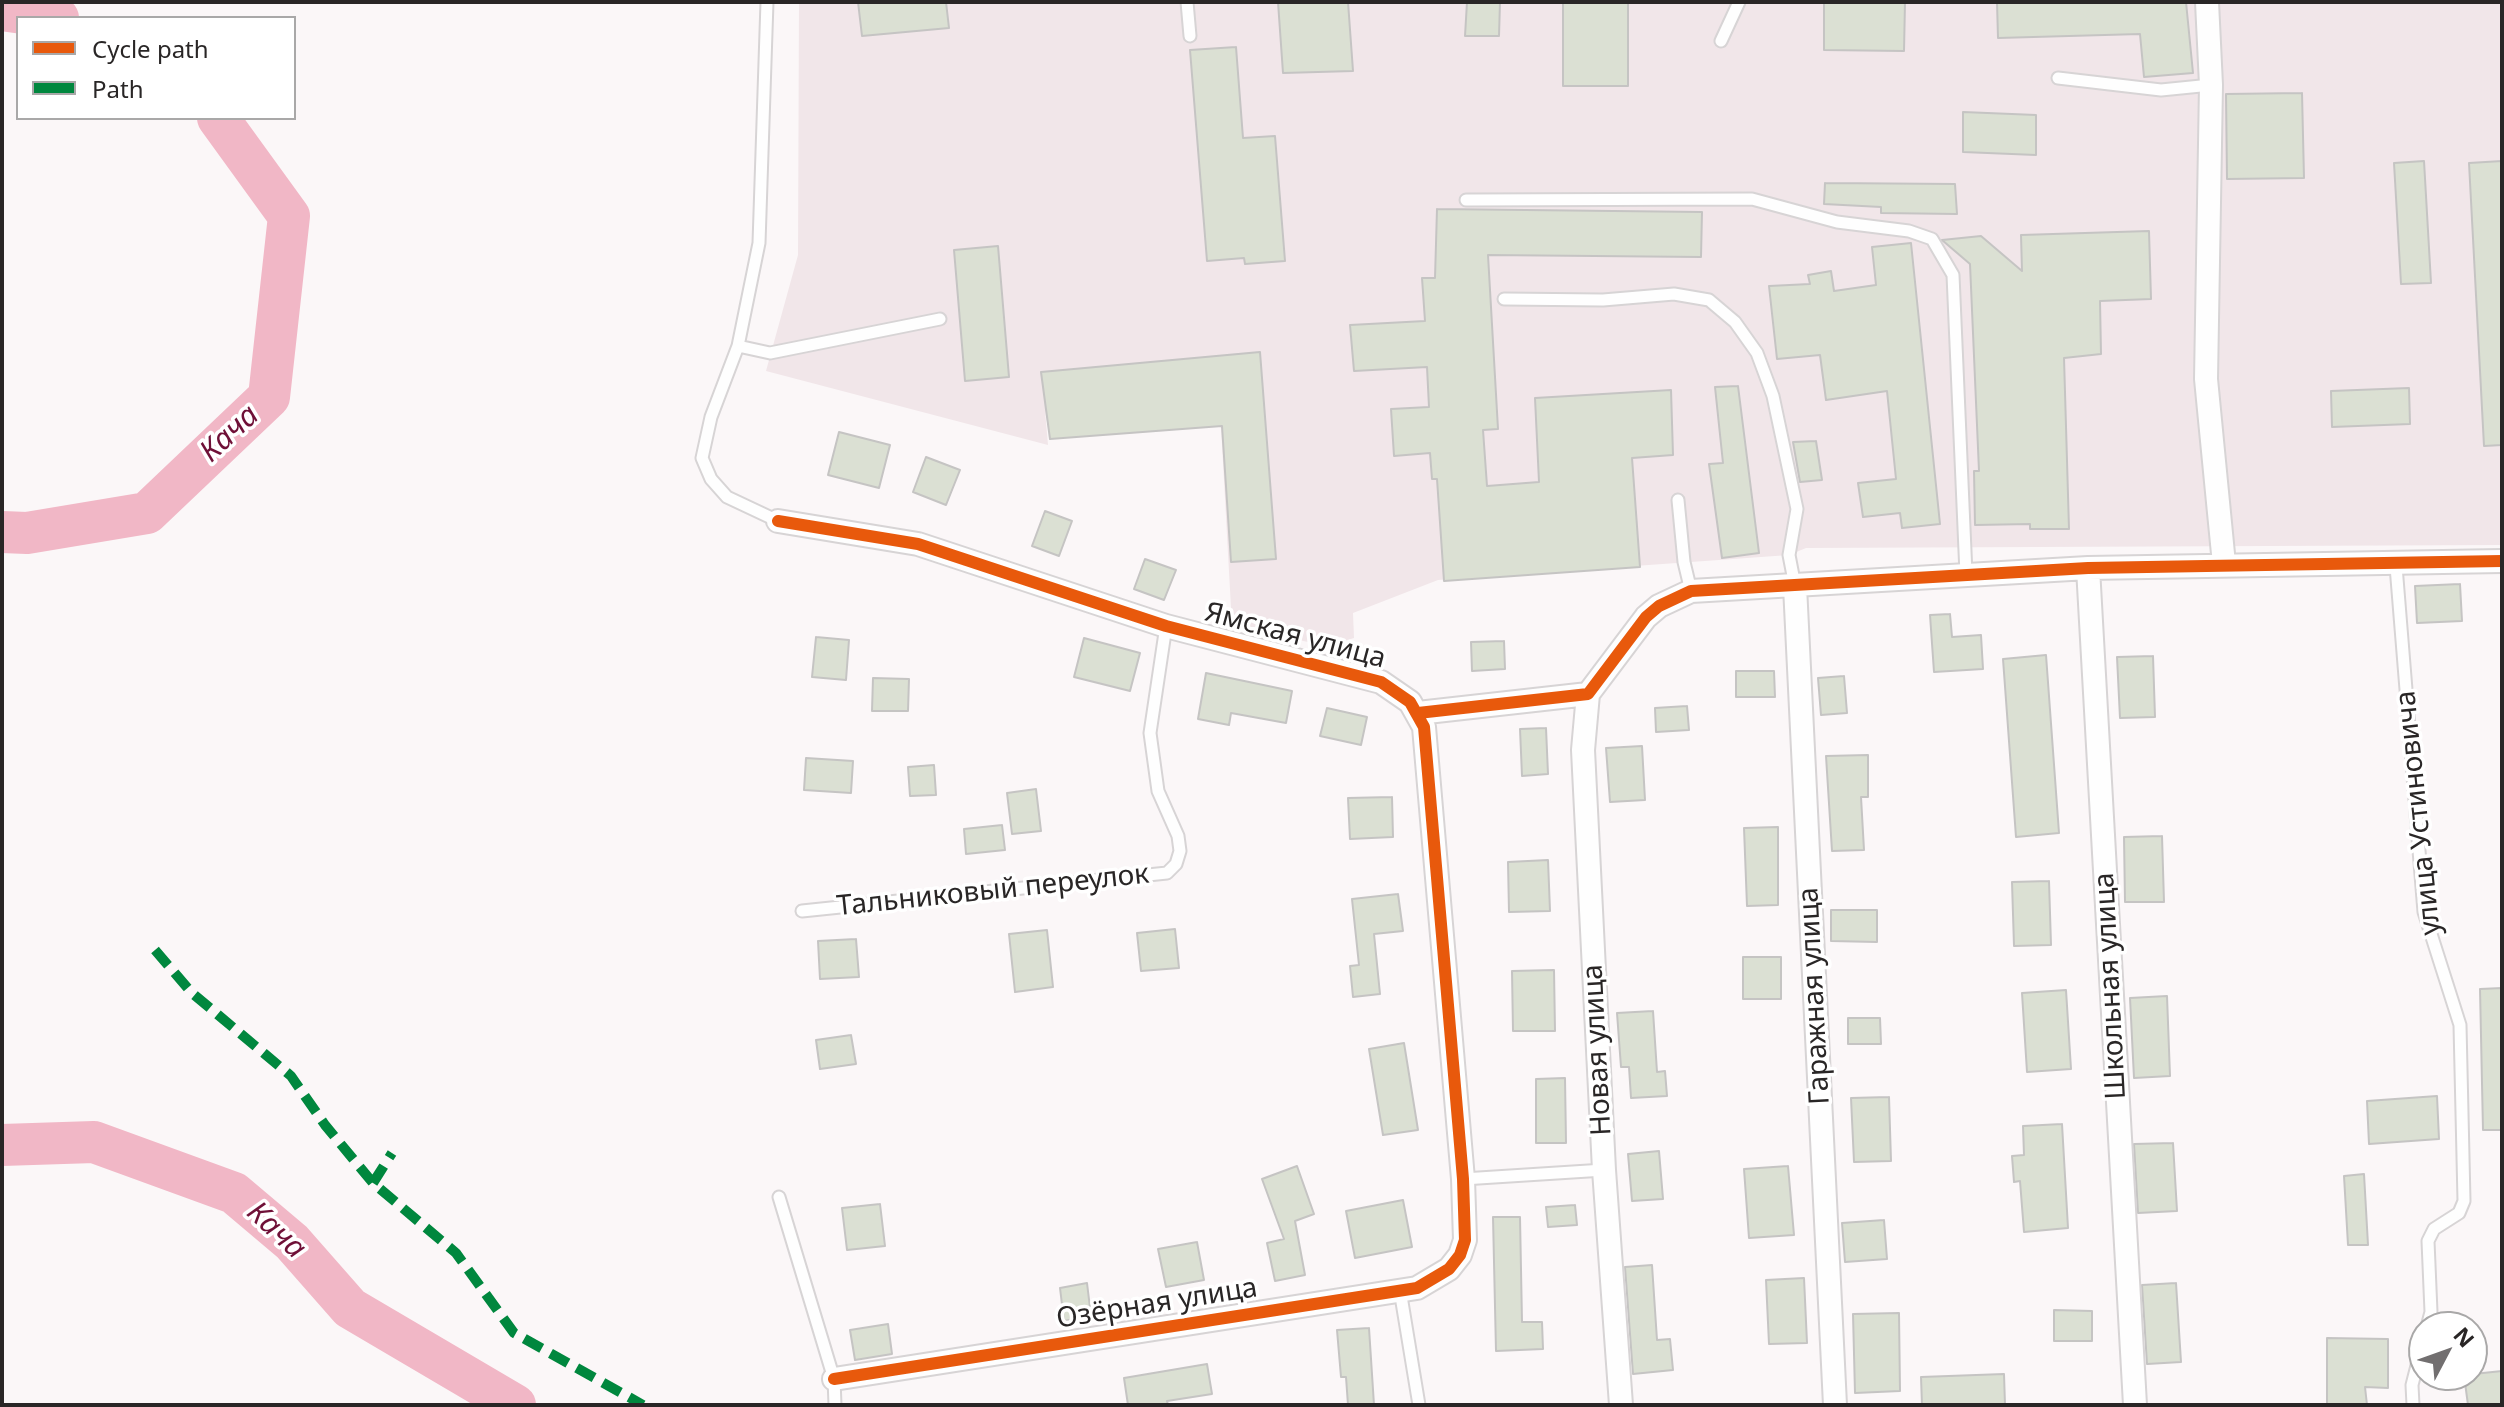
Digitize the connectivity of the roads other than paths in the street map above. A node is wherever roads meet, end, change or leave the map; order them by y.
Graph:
1 (767, 2) edge
2 (1187, 2) edge
3 (1739, 2) edge
4 (2207, 2) edge
5 (1190, 36) dead end
6 (1721, 41) dead end
7 (2058, 78) dead end
8 (2211, 85) junction
9 (1466, 200) dead end
10 (1504, 299) dead end
11 (940, 319) dead end
12 (738, 346) junction
13 (1678, 500) dead end
14 (778, 521) joint
15 (2502, 561) edge
16 (2224, 564) junction
17 (2396, 566) junction
18 (2088, 568) junction
19 (1966, 574) junction
20 (1795, 586) junction
21 (1691, 591) junction
22 (1166, 626) junction
23 (1588, 694) junction
24 (1418, 713) junction
25 (802, 911) dead end
26 (1604, 1170) junction
27 (1463, 1179) junction
28 (779, 1197) dead end
29 (1400, 1289) junction
30 (2431, 1311) edge
31 (834, 1379) junction
32 (835, 1405) edge
33 (1419, 1405) edge
34 (1621, 1405) edge
35 (1835, 1405) edge
36 (2135, 1405) edge

1 - 12 lane
2 - 5 lane
3 - 6 lane
4 - 8 street
7 - 8 lane
8 - 16 street
9 - 19 lane
10 - 20 lane
11 - 12 lane
12 - 14 lane
13 - 21 lane
14 - 22 street, Ямская улица
15 - 17 street
16 - 17 street
16 - 18 street
17 - 30 lane, улица Устиновича
18 - 19 street
18 - 36 street, Школьная улица
19 - 20 street
20 - 21 street
20 - 35 street, Гаражная улица
21 - 23 street
22 - 24 street, Ямская улица
22 - 25 lane, Тальниковый переулок
23 - 24 street
23 - 26 street, Новая улица
24 - 27 street
26 - 27 lane
26 - 34 street, Новая улица
27 - 29 street, Озёрная улица
28 - 31 lane
29 - 31 street, Озёрная улица
29 - 33 lane
31 - 32 lane

